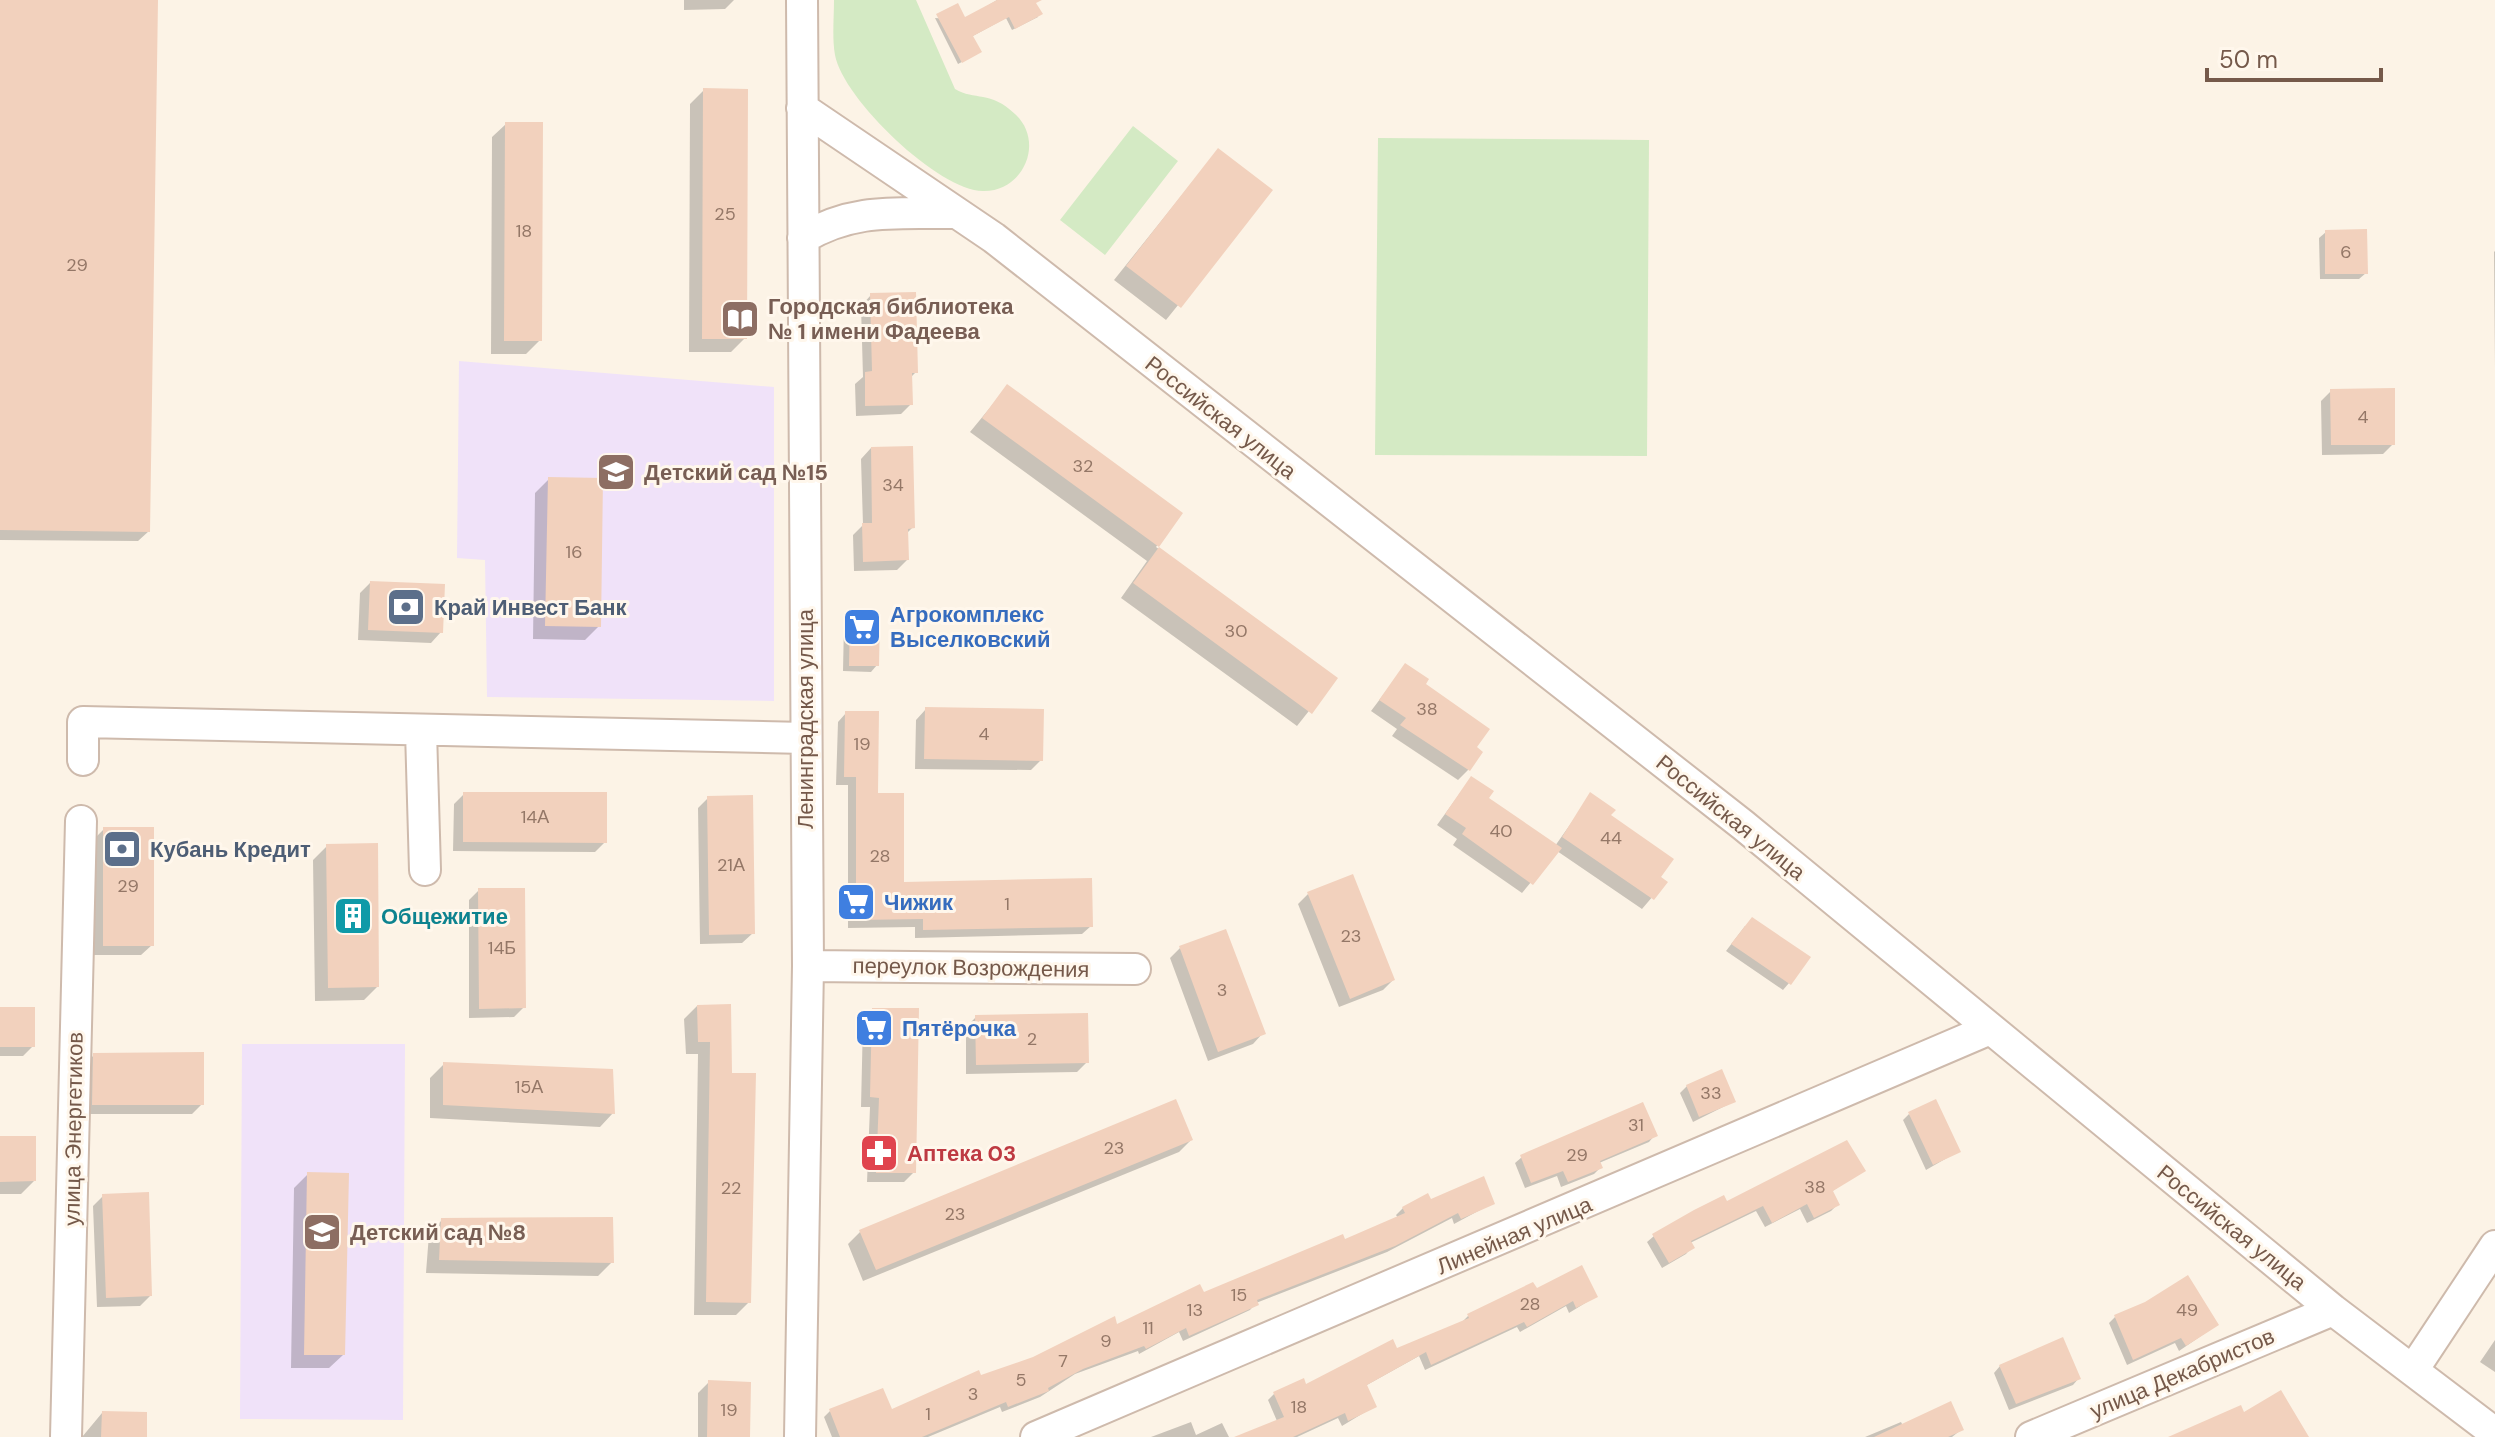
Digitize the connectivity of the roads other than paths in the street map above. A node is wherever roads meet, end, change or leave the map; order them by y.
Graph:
1 (802, 0) edge
2 (802, 108) junction
3 (957, 213) junction
4 (803, 238) junction
5 (421, 731) junction
6 (805, 738) junction
7 (83, 760) dead end
8 (81, 821) dead end
9 (425, 870) dead end
10 (808, 966) junction
11 (1135, 969) dead end
12 (1990, 1029) junction
13 (2495, 1246) edge
14 (2333, 1310) junction
15 (2413, 1370) junction
16 (2495, 1433) edge
17 (66, 1437) edge
18 (800, 1437) edge
19 (1036, 1437) edge
20 (2031, 1437) edge

1 - 2 street, Ленинградская улица
2 - 3 street, Российская улица
2 - 4 street, Ленинградская улица
3 - 4 street
3 - 12 street, Российская улица
4 - 6 street, Ленинградская улица
5 - 6 street
5 - 7 street
5 - 9 street
6 - 10 street, Ленинградская улица
8 - 17 street, улица Энергетиков
10 - 11 street, переулок Возрождения
10 - 18 street, Ленинградская улица
12 - 14 street, Российская улица
12 - 19 street, Линейная улица
13 - 15 street
14 - 15 street, Российская улица
14 - 20 street, улица Декабристов
15 - 16 street, Российская улица

